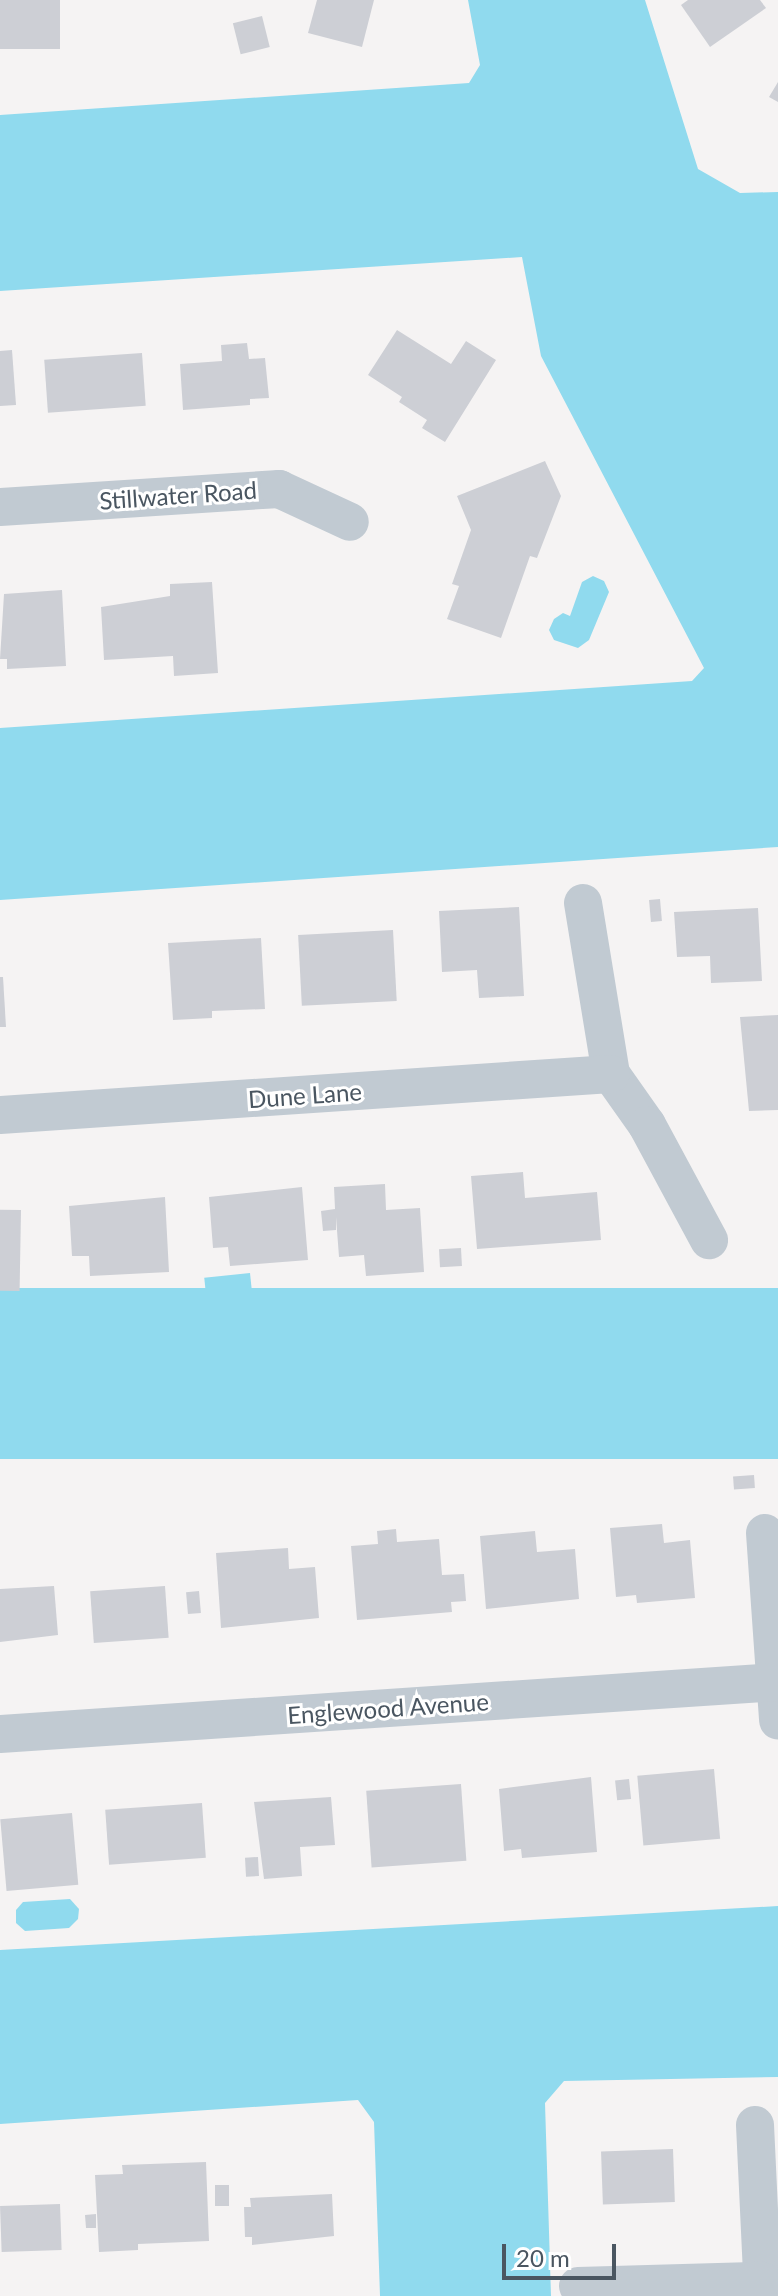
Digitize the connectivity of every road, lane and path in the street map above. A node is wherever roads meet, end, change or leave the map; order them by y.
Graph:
1 (0, 507) edge
2 (350, 522) dead end
3 (583, 903) dead end
4 (611, 1074) junction
5 (0, 1115) edge
6 (709, 1240) dead end
7 (765, 1533) dead end
8 (776, 1682) edge
9 (778, 1721) edge
10 (0, 1734) edge
11 (755, 2125) dead end
12 (578, 2286) dead end
13 (763, 2289) edge

1 - 2 street, Stillwater Road
3 - 4 street
4 - 5 street, Dune Lane
4 - 6 street
7 - 8 street
8 - 9 street
8 - 10 street, Englewood Avenue
11 - 13 street
12 - 13 street

